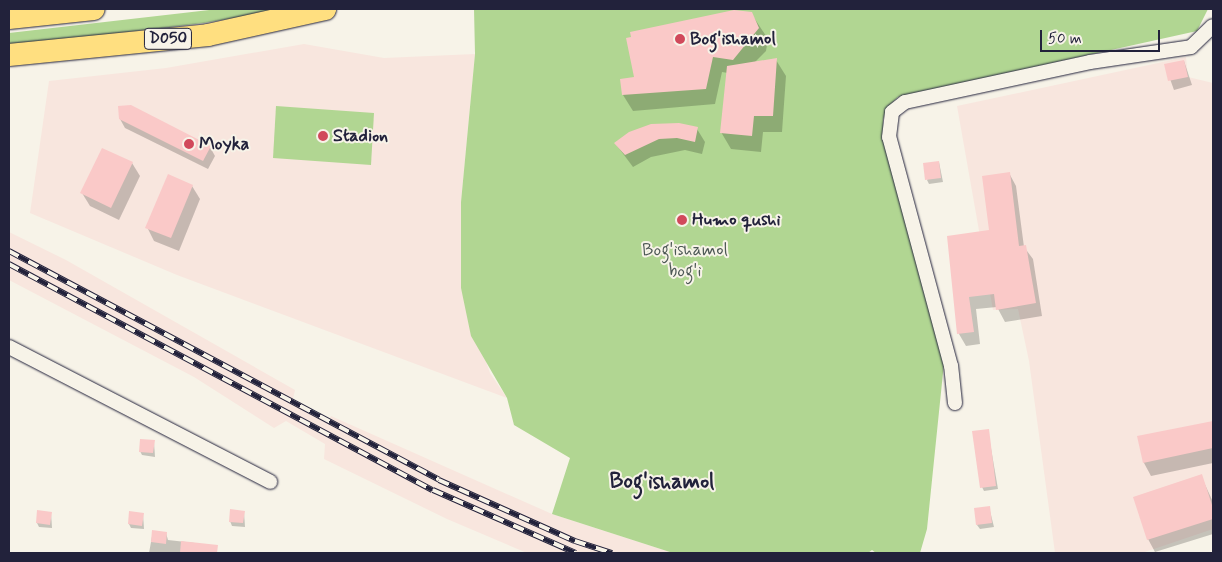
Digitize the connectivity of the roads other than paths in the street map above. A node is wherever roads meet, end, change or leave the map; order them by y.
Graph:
1 (94, 9) edge
2 (325, 9) edge
3 (9, 18) edge
4 (1213, 26) edge
5 (9, 55) edge
6 (9, 347) edge
7 (955, 402) dead end
8 (270, 482) dead end

1 - 3 main road
2 - 5 main road, D050
4 - 7 street
6 - 8 street

